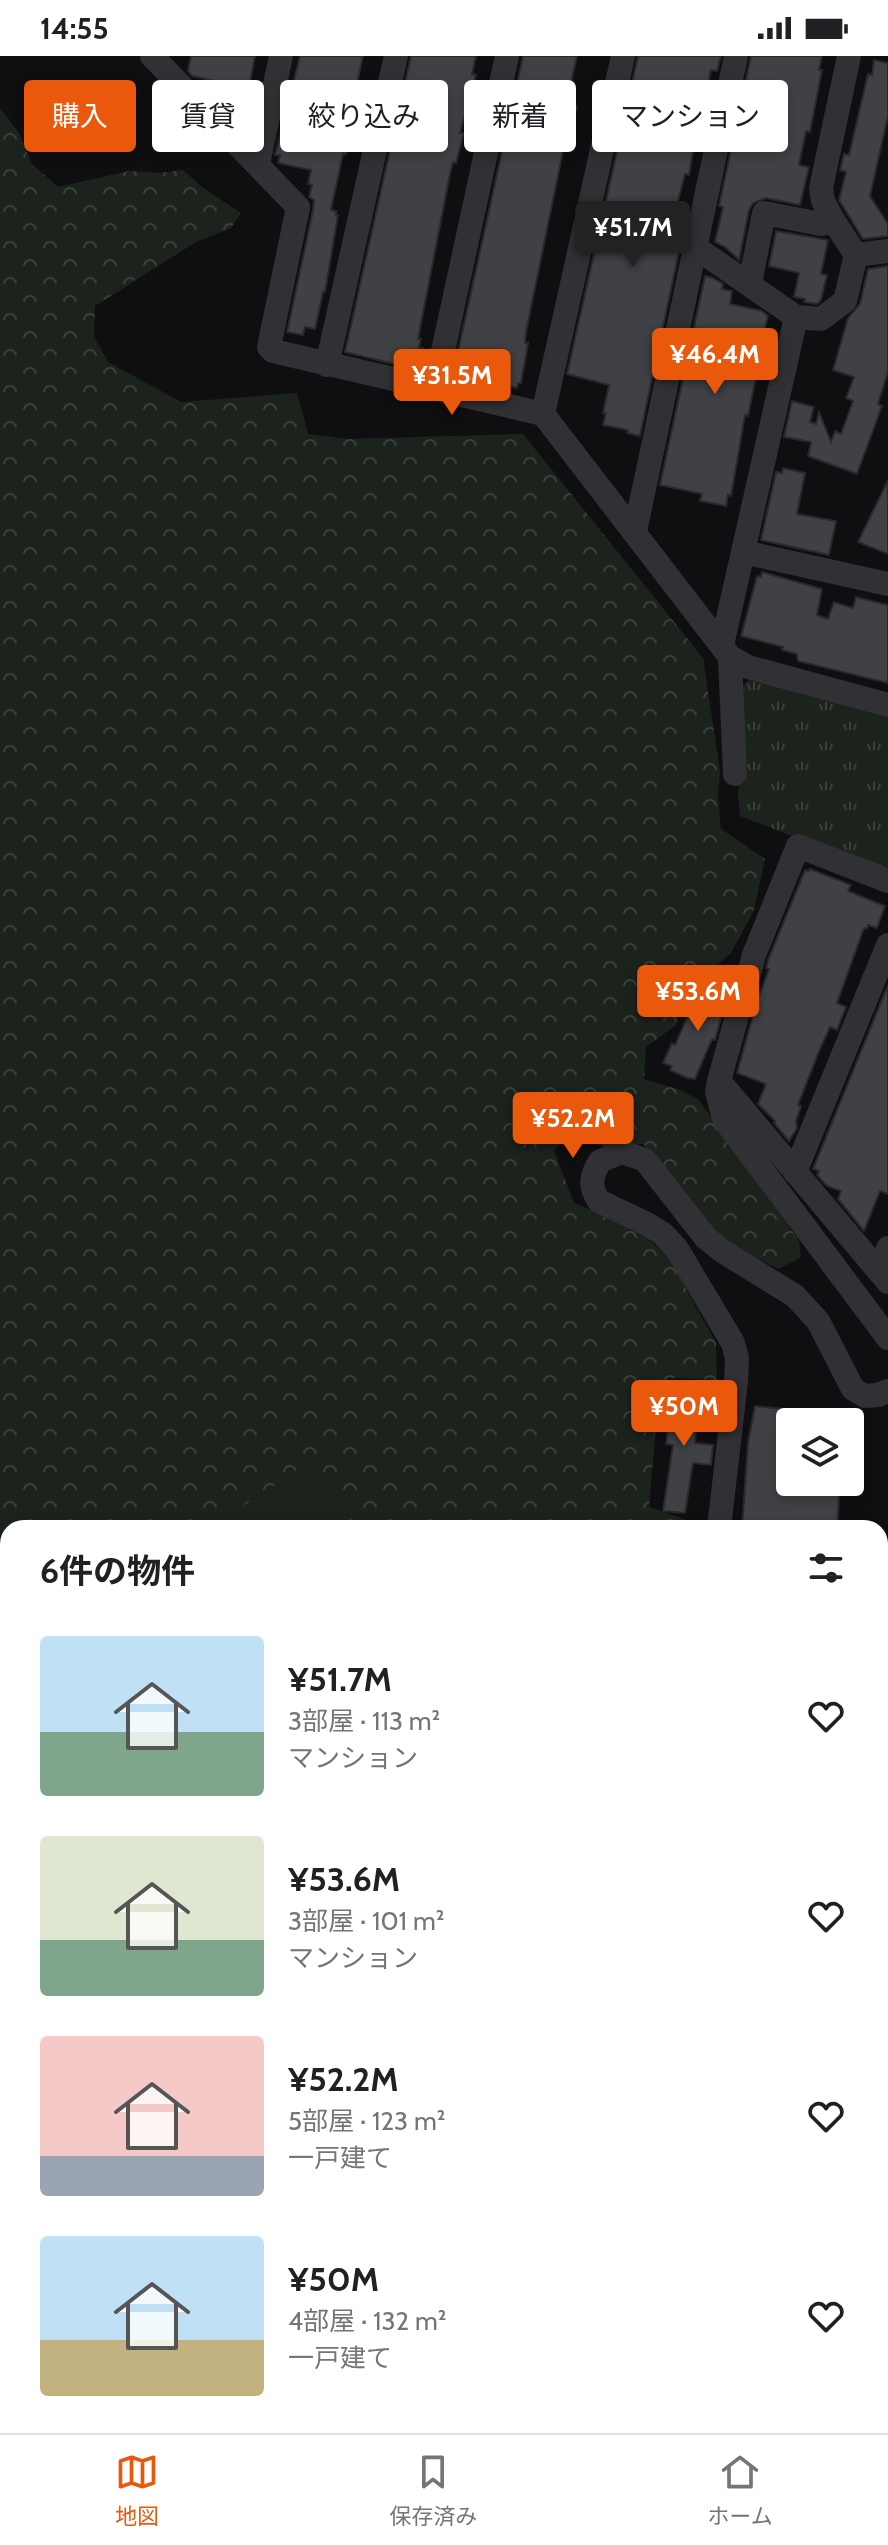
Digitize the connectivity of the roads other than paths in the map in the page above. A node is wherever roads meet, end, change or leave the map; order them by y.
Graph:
1 (281, 56) edge
2 (396, 56) edge
3 (507, 56) edge
4 (623, 56) edge
5 (736, 56) edge
6 (849, 56) edge
7 (162, 61) edge
8 (618, 80) edge
9 (731, 80) edge
10 (603, 152) edge
11 (716, 152) edge
12 (258, 164) junction
13 (833, 220) junction
14 (695, 247) junction
15 (888, 251) edge
16 (856, 255) junction
17 (750, 283) junction
18 (796, 317) junction
19 (327, 365) junction
20 (435, 388) junction
21 (543, 414) junction
22 (635, 531) junction
23 (743, 552) junction
24 (888, 584) edge
25 (726, 651) junction
26 (888, 705) edge
27 (735, 774) dead end
28 (888, 881) edge
29 (888, 945) edge
30 (719, 1081) junction
31 (795, 1172) junction
32 (888, 1248) edge
33 (883, 1276) edge
34 (888, 1338) edge
35 (888, 1391) edge
36 (720, 1520) edge

1 - 12 street
2 - 19 street
3 - 20 street
4 - 8 street
5 - 9 street
6 - 13 street
7 - 12 street
10 - 21 street
11 - 14 street
12 - 19 street
13 - 16 street
13 - 17 street
14 - 17 street
14 - 22 street
15 - 16 street
16 - 18 street
17 - 18 street
18 - 23 street
19 - 20 street
20 - 21 street
21 - 22 street
22 - 25 street
23 - 24 street
23 - 25 street
25 - 26 street
25 - 27 street
28 - 30 street
29 - 31 street
30 - 31 street
30 - 34 street
31 - 33 street
32 - 33 street
35 - 36 street

